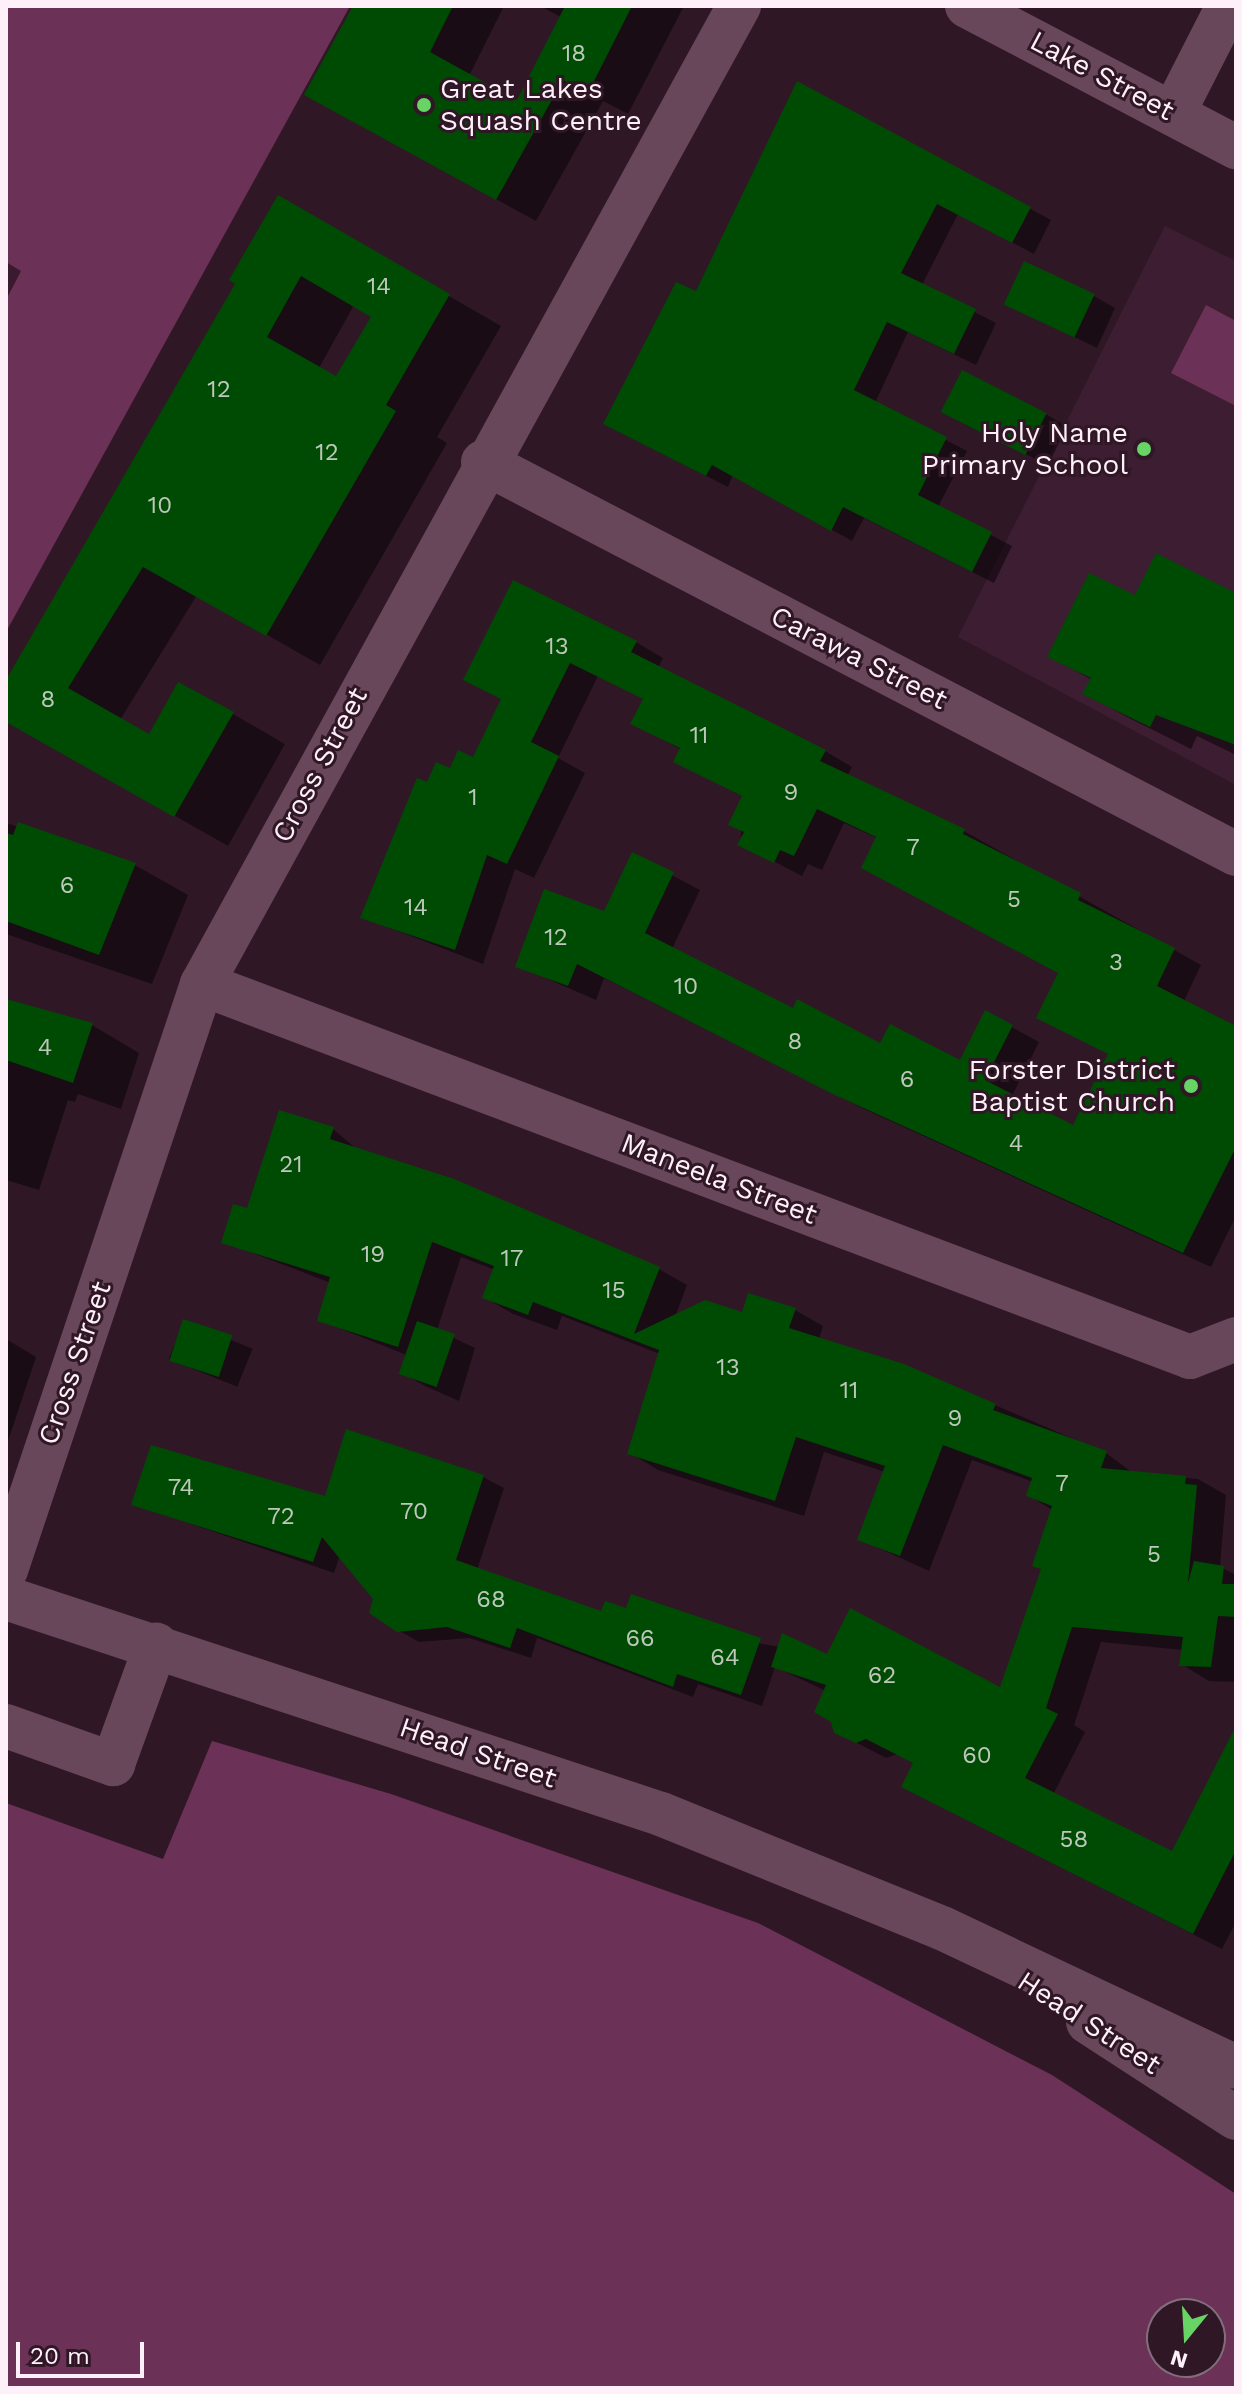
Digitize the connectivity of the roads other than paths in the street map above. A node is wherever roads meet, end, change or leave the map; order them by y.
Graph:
1 (739, 6) edge
2 (967, 6) edge
3 (1228, 6) edge
4 (1173, 114) junction
5 (1236, 147) edge
6 (483, 462) junction
7 (1236, 854) edge
8 (202, 984) junction
9 (1236, 1339) edge
10 (6, 1570) edge
11 (6, 1598) edge
12 (156, 1645) junction
13 (6, 1726) edge
14 (942, 1928) junction
15 (1236, 2067) edge
16 (1236, 2118) edge

1 - 6 street, Cross Street
2 - 4 street, Lake Street
3 - 4 street
4 - 5 street, Lake Street
6 - 7 street, Carawa Street
6 - 8 street, Cross Street
8 - 9 street, Maneela Street
8 - 10 street, Cross Street
11 - 12 street, Head Street
12 - 13 street
12 - 14 street, Head Street
14 - 15 street, Head Street
14 - 16 street, Head Street

